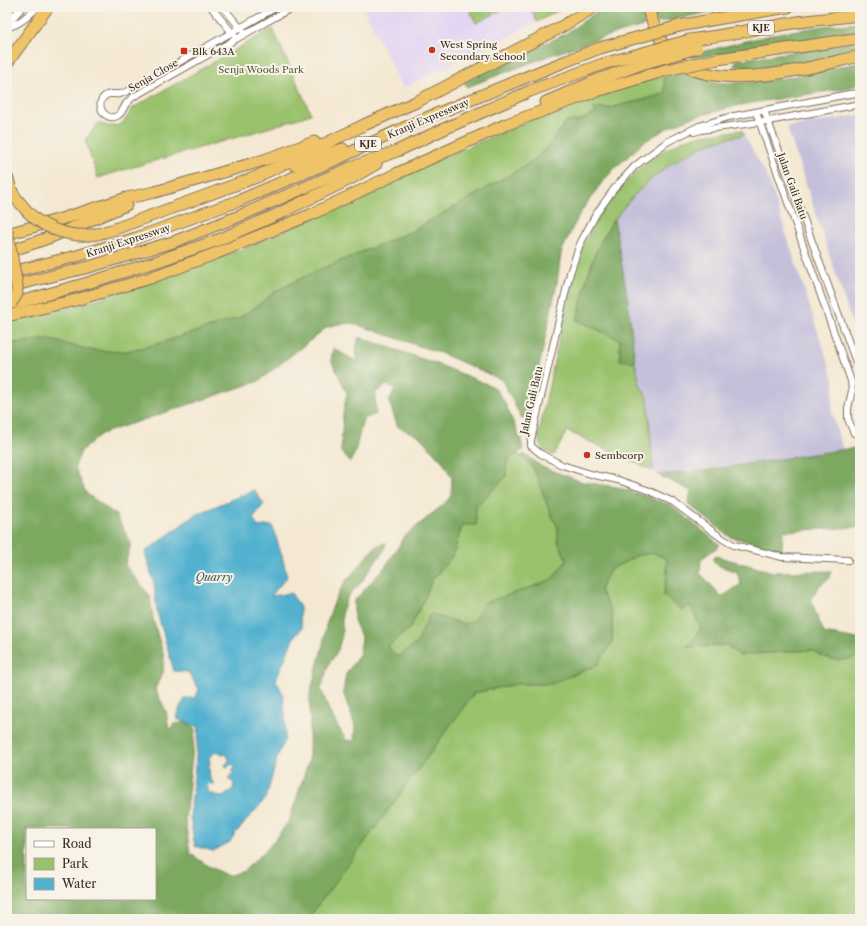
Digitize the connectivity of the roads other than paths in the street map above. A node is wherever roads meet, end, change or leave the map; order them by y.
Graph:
1 (22, 7) edge
2 (37, 7) edge
3 (48, 7) edge
4 (211, 7) edge
5 (223, 7) edge
6 (277, 7) edge
7 (293, 7) edge
8 (595, 7) edge
9 (647, 7) edge
10 (788, 7) edge
11 (860, 15) edge
12 (7, 24) edge
13 (7, 27) edge
14 (241, 28) junction
15 (232, 32) junction
16 (245, 34) junction
17 (860, 38) edge
18 (236, 39) junction
19 (694, 44) junction
20 (860, 56) edge
21 (7, 64) edge
22 (596, 86) junction
23 (860, 93) edge
24 (117, 94) junction
25 (860, 104) edge
26 (124, 107) junction
27 (764, 110) junction
28 (756, 112) junction
29 (768, 121) junction
30 (759, 122) junction
31 (364, 125) junction
32 (388, 135) junction
33 (683, 135) junction
34 (397, 151) junction
35 (7, 177) edge
36 (254, 178) junction
37 (155, 192) junction
38 (7, 230) edge
39 (7, 234) edge
40 (7, 252) edge
41 (7, 273) edge
42 (7, 287) edge
43 (8, 305) edge
44 (29, 312) junction
45 (7, 316) edge
46 (860, 373) edge
47 (860, 435) edge
48 (848, 560) dead end

1 - 12 street
2 - 13 street
3 - 21 highway
4 - 15 street
5 - 14 street
6 - 14 street, Senja Close
7 - 16 street, Senja Close
8 - 31 highway
9 - 20 highway
10 - 32 highway, Kranji Expressway / KJE, bridge
11 - 19 highway, Kranji Expressway / KJE, bridge
14 - 15 street, Senja Close
14 - 16 street
15 - 18 street
15 - 24 street, Senja Close
16 - 18 street, Senja Close
17 - 22 highway, bridge
18 - 26 street, Senja Close
19 - 22 highway, bridge
19 - 34 highway, Kranji Expressway / KJE, bridge
22 - 44 highway
23 - 27 street, Jalan Gali Batu
24 - 26 street, Senja Close
24 - 26 street, Senja Close
25 - 29 street, Jalan Gali Batu
27 - 28 street, Jalan Gali Batu
27 - 29 street, Jalan Gali Batu
28 - 30 street, Jalan Gali Batu
28 - 33 street, Jalan Gali Batu
29 - 30 street, Jalan Gali Batu
29 - 46 street, Jalan Gali Batu
30 - 33 street, Jalan Gali Batu
30 - 47 street, Jalan Gali Batu
31 - 36 highway
31 - 37 highway
32 - 36 highway
32 - 41 highway, Kranji Expressway / KJE
33 - 48 street, Jalan Gali Batu
34 - 42 highway, KJE
34 - 43 highway
35 - 36 highway, bridge
37 - 39 highway
37 - 40 highway
38 - 43 highway, bridge
43 - 44 highway
44 - 45 highway

